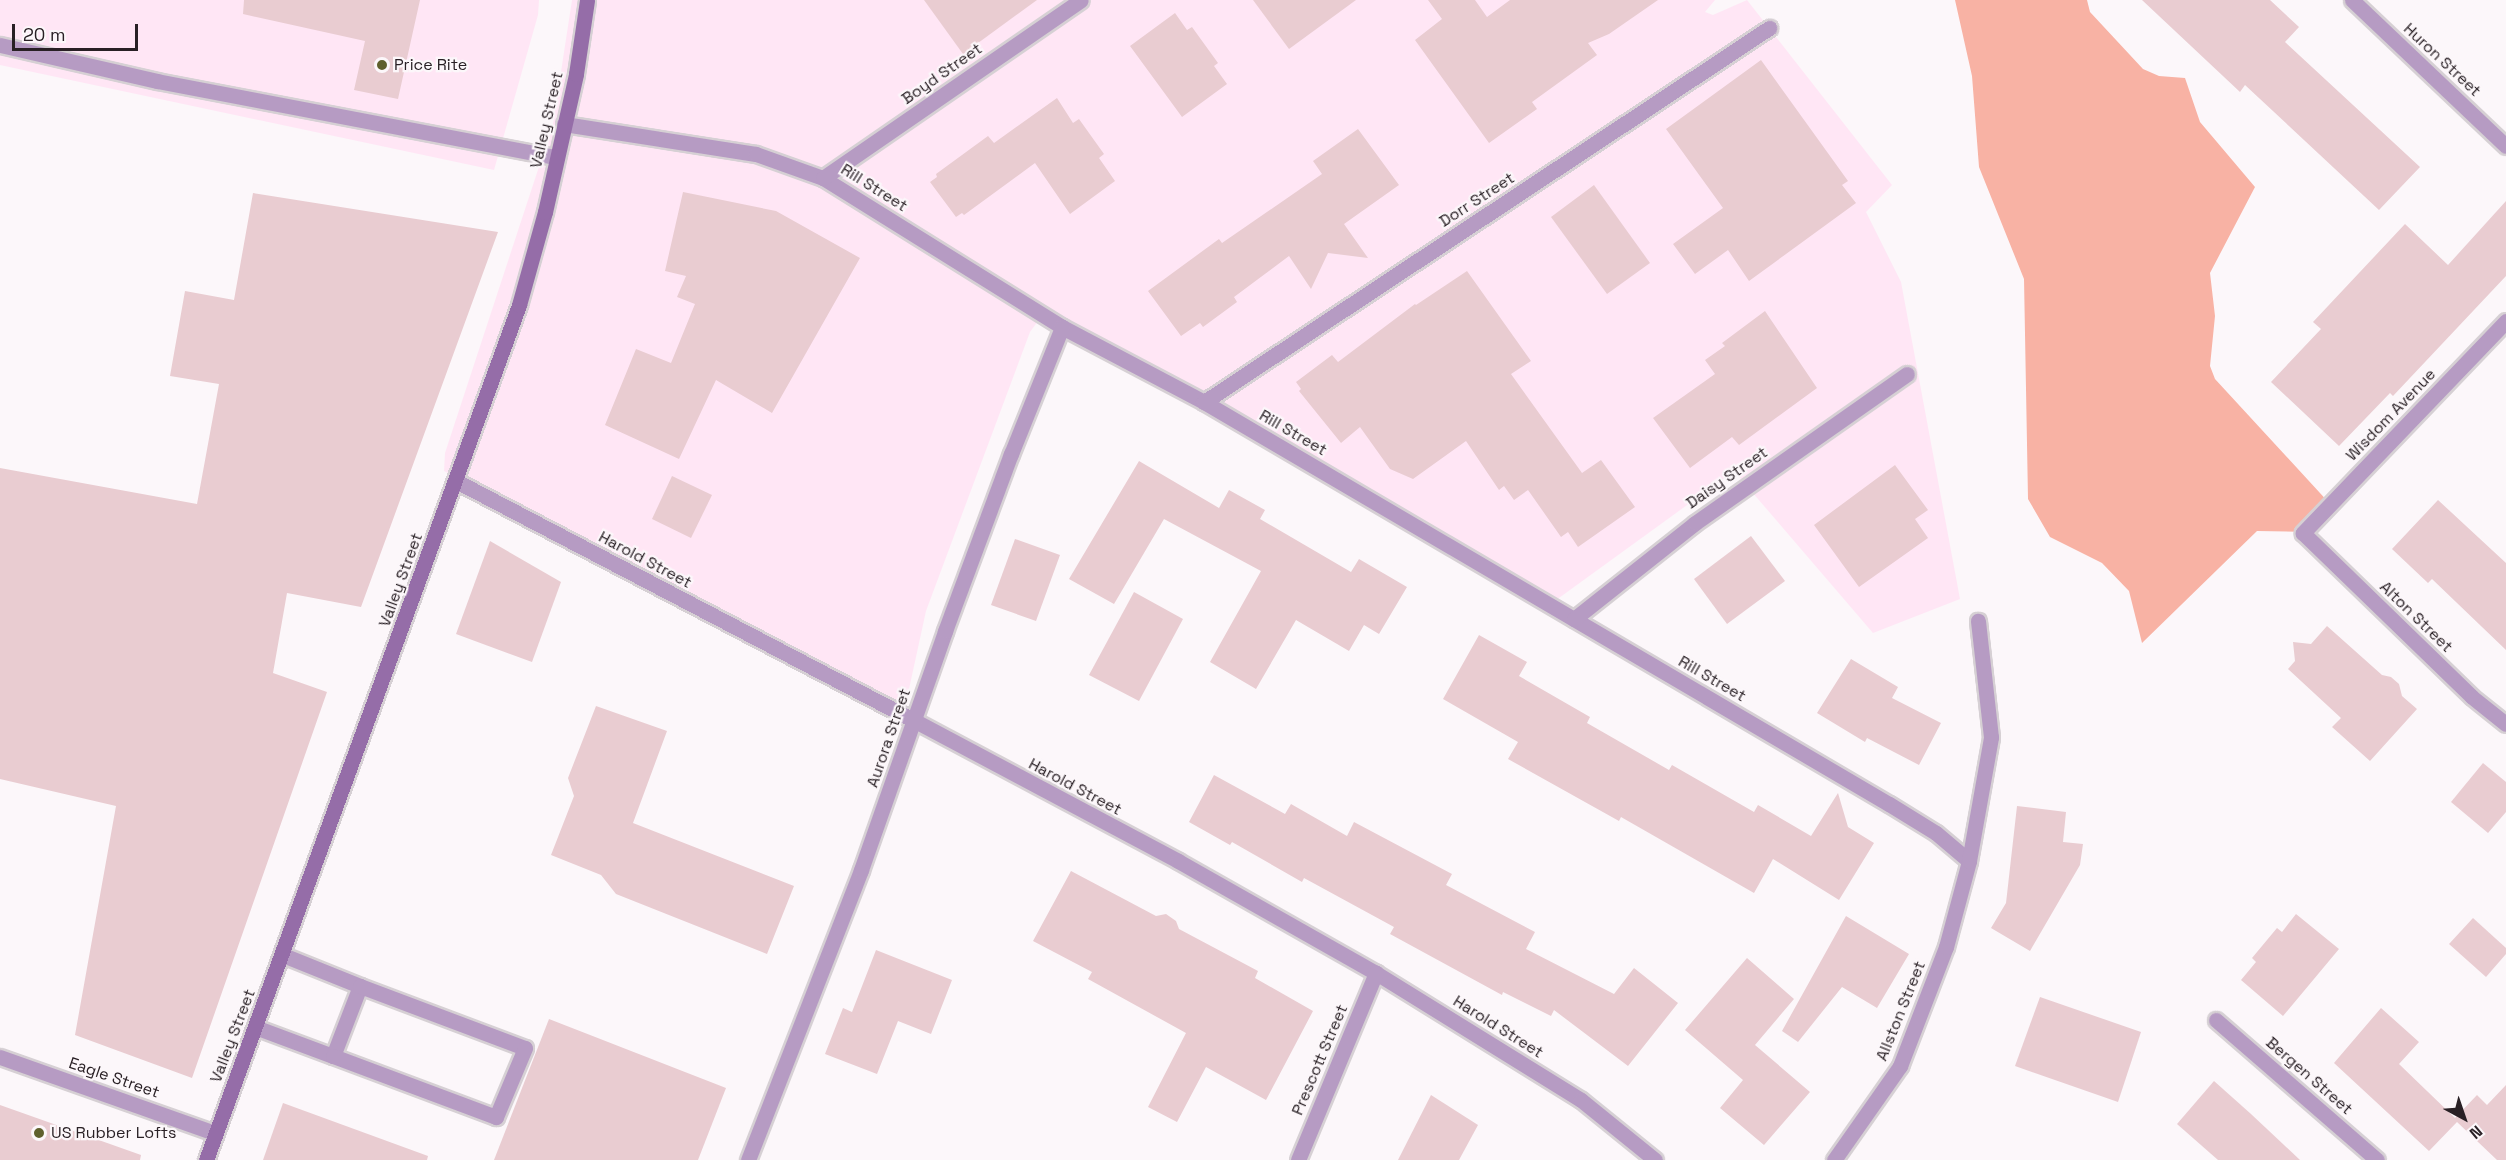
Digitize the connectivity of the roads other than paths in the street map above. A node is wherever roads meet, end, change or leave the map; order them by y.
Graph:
1 (587, 0) edge
2 (1081, 0) edge
3 (2352, 0) edge
4 (1769, 28) dead end
5 (0, 45) edge
6 (564, 124) junction
7 (2506, 146) edge
8 (557, 157) junction
9 (823, 178) junction
10 (2506, 321) edge
11 (1062, 327) junction
12 (1907, 374) dead end
13 (1204, 402) junction
14 (456, 481) junction
15 (2303, 533) joint
16 (1574, 619) junction
17 (1978, 621) dead end
18 (915, 721) junction
19 (2506, 724) edge
20 (1969, 861) junction
21 (283, 955) junction
22 (1376, 973) junction
23 (360, 986) junction
24 (2216, 1020) dead end
25 (255, 1027) junction
26 (333, 1056) junction
27 (0, 1057) edge
28 (215, 1132) junction
29 (206, 1160) edge
30 (748, 1160) edge
31 (1298, 1160) edge
32 (1655, 1160) edge
33 (1834, 1160) edge
34 (2377, 1160) edge

1 - 6 main road, Valley Street
2 - 9 street, Boyd Street
3 - 7 street, Huron Street
4 - 13 street, Dorr Street
5 - 8 street
6 - 8 main road, Valley Street
6 - 9 street, Rill Street
8 - 14 main road, Valley Street
9 - 11 street, Rill Street
10 - 15 street, Wisdom Avenue
11 - 13 street, Rill Street
11 - 18 street, Aurora Street
12 - 16 street, Daisy Street
13 - 16 street, Rill Street
14 - 18 street, Harold Street
14 - 21 main road, Valley Street
15 - 19 street, Alton Street
16 - 20 street, Rill Street
17 - 20 street, Allston Street
18 - 22 street, Harold Street
18 - 30 street, Aurora Street
20 - 33 street, Allston Street
21 - 23 street
21 - 25 main road, Valley Street
22 - 31 street, Prescott Street
22 - 32 street, Harold Street
23 - 26 street
23 - 26 street
24 - 34 street, Bergen Street
25 - 26 street
25 - 28 main road, Valley Street
27 - 28 street, Eagle Street
28 - 29 main road, Valley Street

